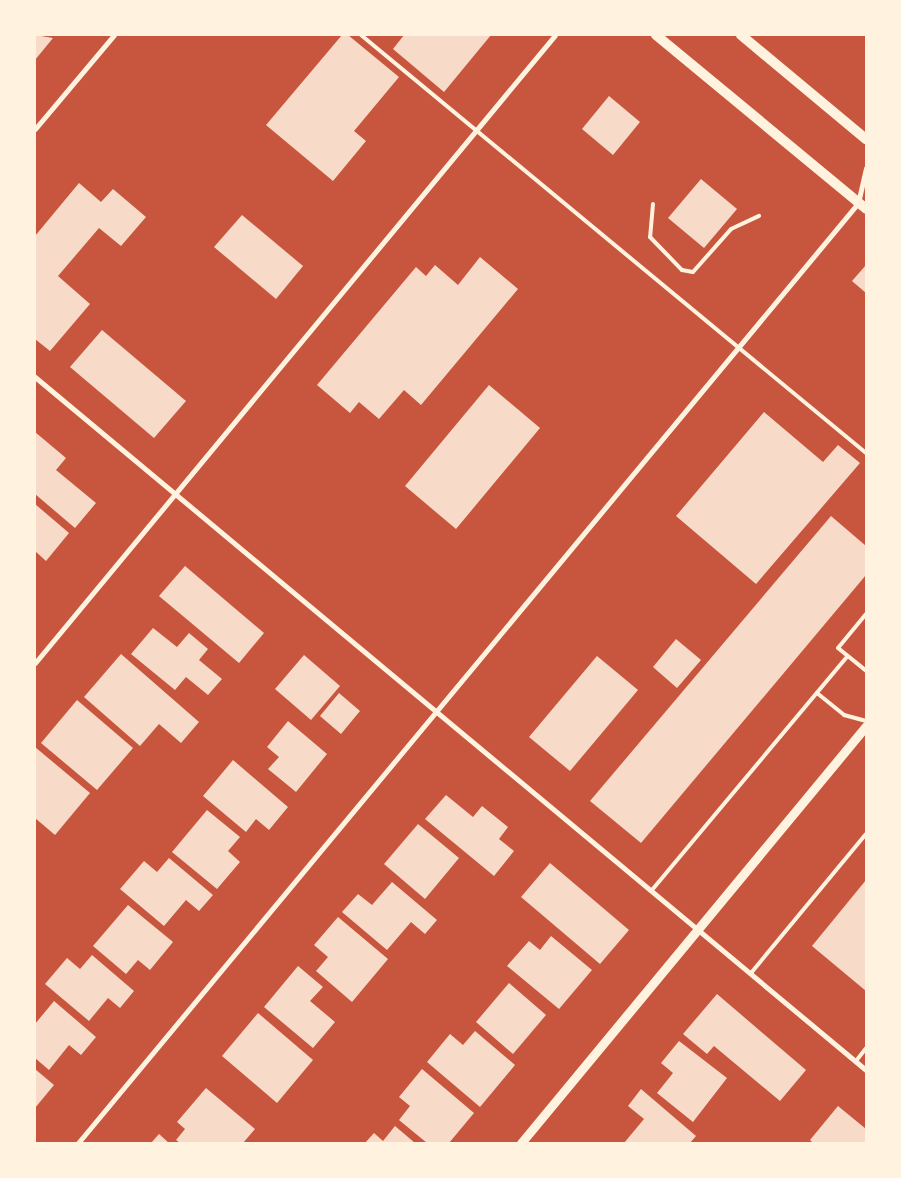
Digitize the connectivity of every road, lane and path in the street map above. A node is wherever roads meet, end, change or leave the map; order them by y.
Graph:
1 (114, 35) edge
2 (361, 35) edge
3 (555, 35) edge
4 (656, 35) edge
5 (741, 35) edge
6 (35, 129) edge
7 (476, 131) junction
8 (866, 139) edge
9 (866, 168) edge
10 (653, 204) dead end
11 (862, 206) edge
12 (759, 216) dead end
13 (738, 347) junction
14 (35, 377) edge
15 (866, 454) edge
16 (176, 493) junction
17 (866, 614) edge
18 (848, 656) junction
19 (35, 663) edge
20 (866, 671) edge
21 (818, 693) junction
22 (435, 713) junction
23 (866, 720) edge
24 (866, 726) edge
25 (866, 834) edge
26 (652, 890) junction
27 (698, 928) junction
28 (751, 973) junction
29 (866, 1048) edge
30 (856, 1061) junction
31 (866, 1070) edge
32 (78, 1143) edge
33 (521, 1143) edge

1 - 6 street
2 - 7 lane
3 - 7 street
4 - 11 main road
5 - 8 main road
7 - 13 lane
7 - 16 street
9 - 11 street
10 - 12 lane
11 - 13 street
13 - 15 lane
13 - 22 street
14 - 16 street
16 - 19 street
16 - 22 street
17 - 18 lane
18 - 20 lane
18 - 21 lane
21 - 23 lane
21 - 26 lane
22 - 26 street
22 - 32 street
24 - 27 street
25 - 28 lane
26 - 27 street
27 - 28 street
27 - 33 street
28 - 30 street
29 - 30 lane
30 - 31 street

